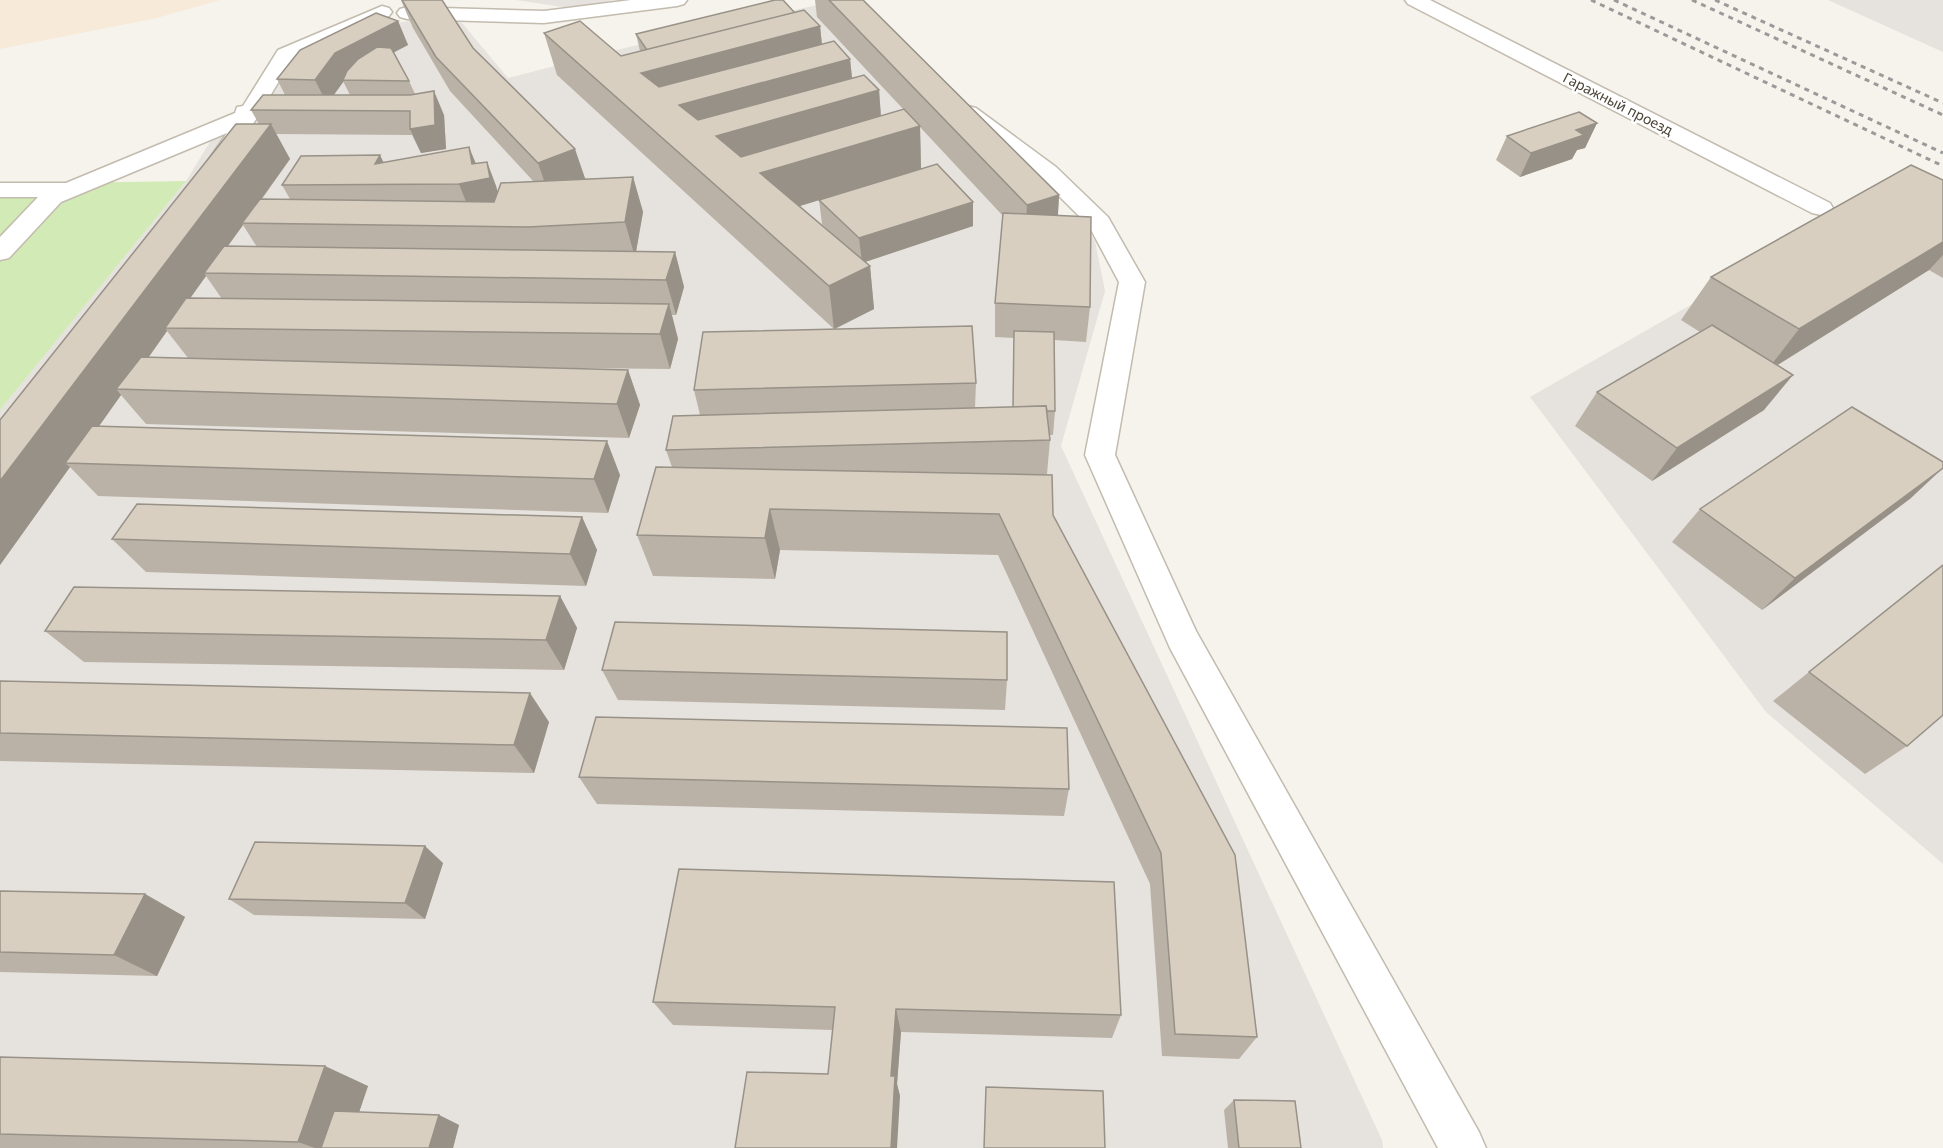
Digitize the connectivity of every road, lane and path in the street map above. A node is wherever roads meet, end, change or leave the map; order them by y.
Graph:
1 (677, 0) edge
2 (1415, 0) edge
3 (379, 6) edge
4 (951, 96) edge
5 (245, 113) junction
6 (206, 178) edge
7 (0, 190) edge
8 (70, 190) junction
9 (1821, 208) dead end
10 (0, 252) edge
11 (1462, 1148) edge

1 - 3 street
2 - 9 street, Гаражный проезд
3 - 5 street
4 - 11 street
5 - 6 street
5 - 8 street
7 - 8 street
8 - 10 street

